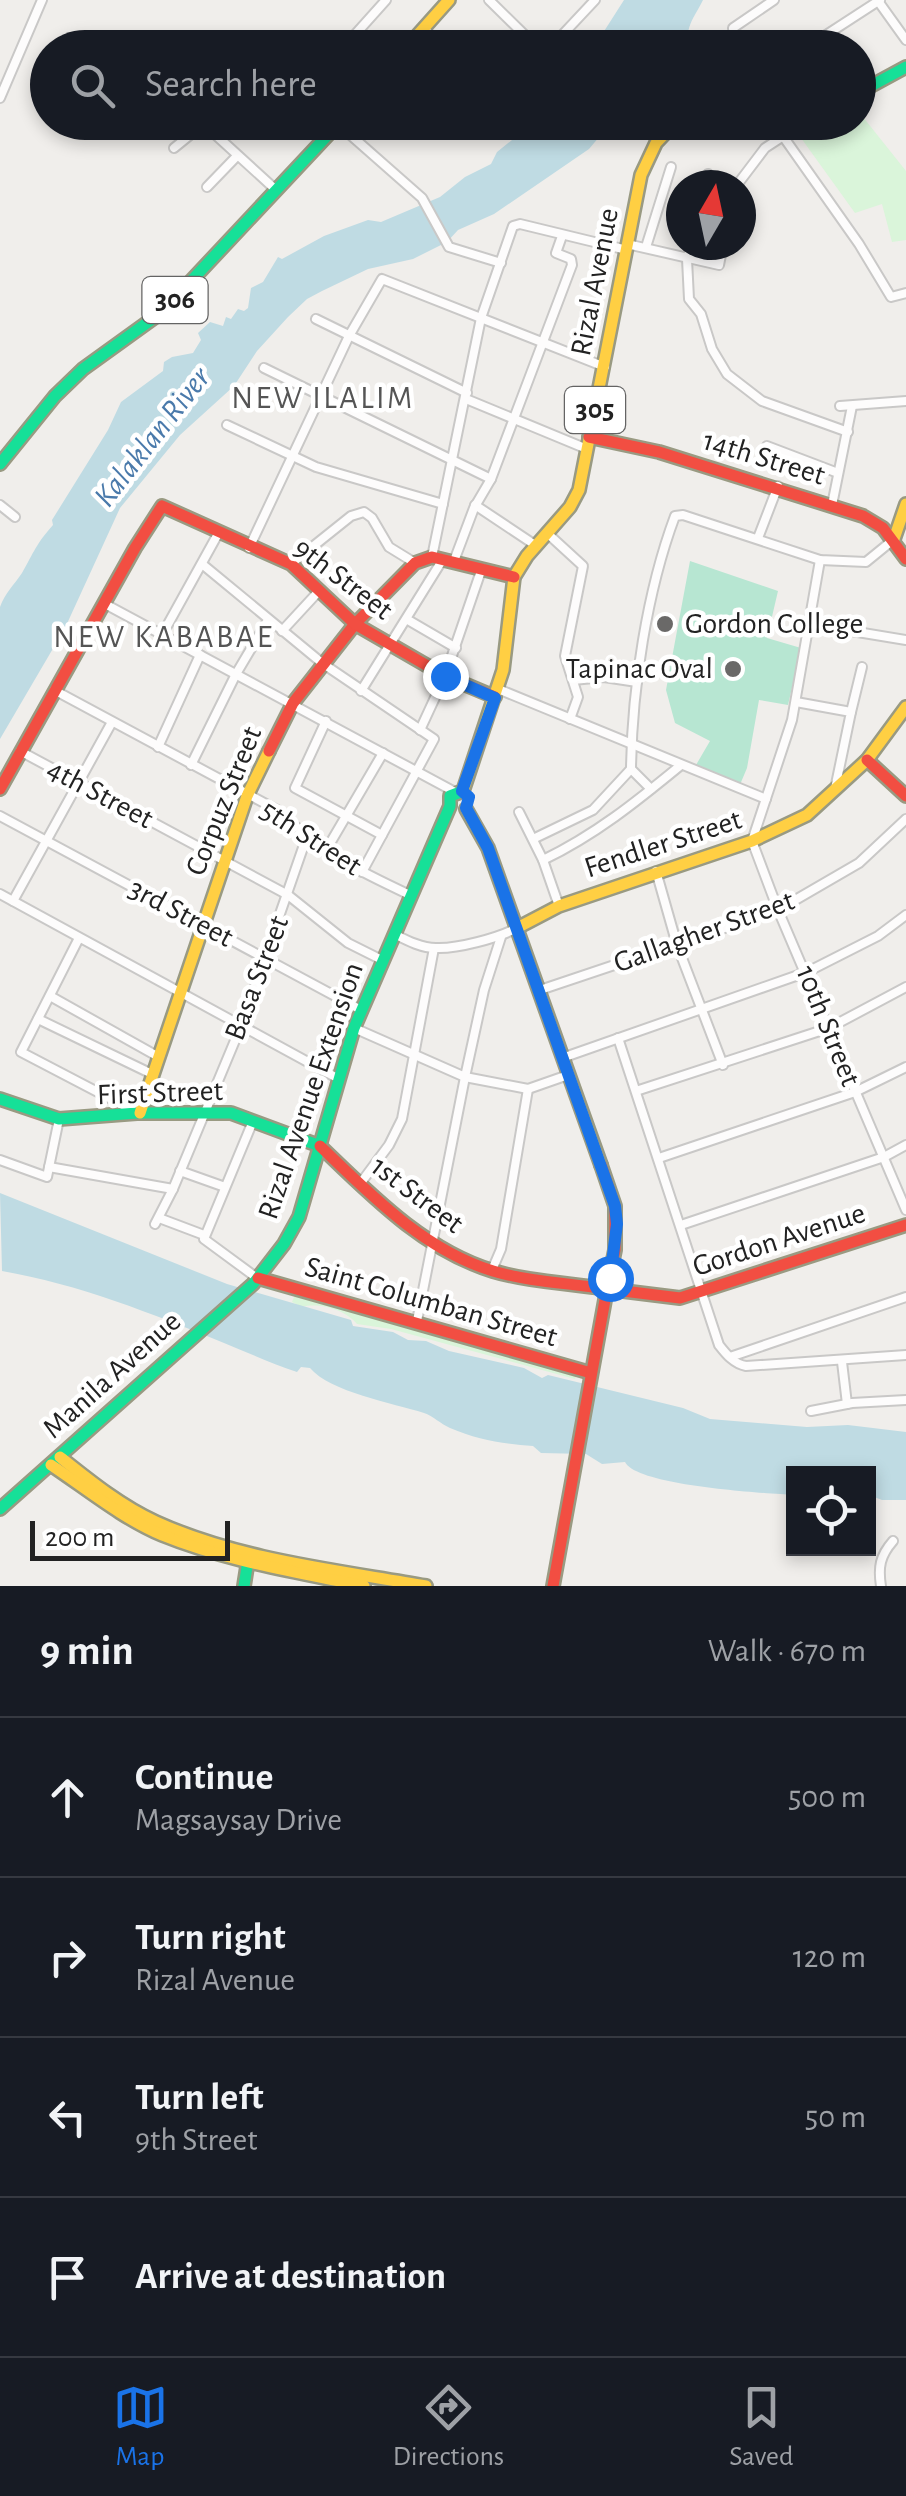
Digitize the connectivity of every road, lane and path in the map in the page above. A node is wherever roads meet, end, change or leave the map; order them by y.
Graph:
1 (42, 0) edge
2 (386, 0) edge
3 (449, 0) edge
4 (489, 0) edge
5 (774, 0) edge
6 (879, 0) edge
7 (591, 1) edge
8 (423, 28) edge
9 (360, 30) edge
10 (520, 30) edge
11 (566, 30) edge
12 (733, 30) edge
13 (833, 30) edge
14 (906, 40) edge
15 (906, 67) edge
16 (876, 83) edge
17 (0, 98) edge
18 (184, 140) edge
19 (220, 140) edge
20 (324, 140) edge
21 (358, 140) edge
22 (659, 140) edge
23 (779, 140) edge
24 (786, 140) edge
25 (174, 148) dead end
26 (236, 157) junction
27 (670, 167) dead end
28 (748, 170) edge
29 (207, 187) dead end
30 (278, 192) junction
31 (562, 236) junction
32 (627, 247) junction
33 (646, 247) junction
34 (666, 253) edge
35 (688, 260) edge
36 (693, 260) edge
37 (720, 260) edge
38 (501, 263) junction
39 (906, 293) edge
40 (316, 318) dead end
41 (481, 318) junction
42 (350, 336) junction
43 (542, 343) junction
44 (264, 368) dead end
45 (604, 368) junction
46 (467, 396) junction
47 (320, 398) junction
48 (906, 401) edge
49 (840, 406) dead end
50 (852, 406) junction
51 (513, 419) junction
52 (227, 425) dead end
53 (848, 432) junction
54 (588, 443) junction
55 (767, 446) dead end
56 (292, 456) junction
57 (453, 459) junction
58 (0, 464) edge
59 (838, 473) junction
60 (491, 479) junction
61 (778, 486) junction
62 (443, 504) junction
63 (906, 504) edge
64 (0, 505) edge
65 (832, 505) junction
66 (475, 506) junction
67 (16, 517) dead end
68 (219, 532) junction
69 (548, 533) junction
70 (758, 538) junction
71 (894, 539) junction
72 (535, 546) junction
73 (249, 548) junction
74 (905, 557) edge
75 (443, 559) junction
76 (820, 560) junction
77 (415, 563) junction
78 (202, 564) junction
79 (292, 564) junction
80 (482, 568) junction
81 (514, 578) junction
82 (318, 592) junction
83 (105, 604) junction
84 (268, 620) junction
85 (408, 620) junction
86 (355, 624) junction
87 (809, 624) junction
88 (282, 631) junction
89 (162, 635) junction
90 (906, 640) edge
91 (391, 647) junction
92 (456, 648) junction
93 (200, 655) junction
94 (322, 663) junction
95 (862, 667) dead end
96 (236, 674) junction
97 (445, 676) junction
98 (573, 680) junction
99 (637, 682) junction
100 (54, 690) junction
101 (361, 691) junction
102 (496, 693) junction
103 (796, 702) junction
104 (293, 703) junction
105 (906, 707) edge
106 (851, 712) junction
107 (570, 719) junction
108 (326, 721) junction
109 (112, 722) junction
110 (420, 730) junction
111 (631, 745) junction
112 (158, 747) junction
113 (20, 751) junction
114 (383, 754) junction
115 (867, 760) junction
116 (191, 766) junction
117 (681, 766) junction
118 (631, 768) junction
119 (416, 772) junction
120 (79, 782) junction
121 (652, 789) junction
122 (0, 790) edge
123 (459, 791) junction
124 (834, 793) junction
125 (247, 796) junction
126 (906, 796) edge
127 (766, 799) junction
128 (450, 806) junction
129 (466, 808) junction
130 (519, 812) dead end
131 (0, 816) edge
132 (347, 816) junction
133 (906, 820) edge
134 (382, 835) junction
135 (306, 839) junction
136 (533, 839) junction
137 (46, 841) junction
138 (752, 841) junction
139 (326, 852) junction
140 (543, 860) junction
141 (224, 861) junction
142 (656, 870) junction
143 (362, 872) junction
144 (0, 894) edge
145 (288, 895) junction
146 (412, 896) junction
147 (14, 901) junction
148 (558, 906) junction
149 (778, 910) junction
150 (906, 915) edge
151 (202, 924) junction
152 (517, 928) junction
153 (396, 935) junction
154 (501, 937) junction
155 (79, 938) junction
156 (677, 945) junction
157 (434, 948) junction
158 (265, 958) junction
159 (384, 961) junction
160 (807, 972) junction
161 (906, 986) edge
162 (540, 990) junction
163 (180, 993) junction
164 (50, 996) junction
165 (702, 1008) junction
166 (361, 1010) junction
167 (38, 1019) junction
168 (240, 1026) junction
169 (354, 1028) junction
170 (829, 1028) junction
171 (618, 1038) junction
172 (157, 1056) junction
173 (413, 1056) junction
174 (562, 1058) junction
175 (722, 1065) junction
176 (906, 1067) edge
177 (152, 1074) junction
178 (568, 1075) junction
179 (465, 1077) junction
180 (339, 1079) junction
181 (528, 1089) junction
182 (636, 1091) junction
183 (855, 1092) junction
184 (0, 1099) edge
185 (203, 1110) junction
186 (139, 1113) junction
187 (59, 1119) junction
188 (254, 1121) junction
189 (906, 1144) edge
190 (320, 1146) junction
191 (884, 1156) junction
192 (659, 1158) junction
193 (0, 1160) edge
194 (50, 1167) junction
195 (180, 1171) junction
196 (360, 1184) junction
197 (225, 1187) junction
198 (173, 1189) junction
199 (906, 1210) edge
200 (906, 1224) edge
201 (681, 1225) junction
202 (204, 1235) junction
203 (434, 1244) junction
204 (492, 1270) junction
205 (254, 1283) junction
206 (607, 1288) junction
207 (704, 1292) junction
208 (906, 1297) edge
209 (417, 1321) junction
210 (906, 1355) edge
211 (730, 1357) junction
212 (842, 1362) junction
213 (590, 1378) junction
214 (906, 1400) edge
215 (847, 1404) junction
216 (811, 1411) dead end
217 (55, 1461) junction
218 (0, 1509) edge
219 (894, 1541) dead end
220 (249, 1555) junction
221 (371, 1582) edge
222 (244, 1586) edge
223 (426, 1586) edge
224 (553, 1586) edge
225 (881, 1586) edge

1 - 17 street
2 - 9 street
3 - 8 main road
4 - 10 street
5 - 12 street
6 - 13 street
6 - 14 street
7 - 11 street
15 - 16 main road
18 - 25 street
19 - 26 street
20 - 30 main road, 306
21 - 38 street
22 - 32 main road, Rizal Avenue / 305
23 - 28 street
24 - 39 street
26 - 29 street
26 - 30 street
27 - 33 street
30 - 58 main road, 306
31 - 32 street
31 - 38 street
31 - 43 street
32 - 33 street
32 - 45 main road, Rizal Avenue / 305
33 - 34 street
35 - 53 street
36 - 37 street
38 - 41 street
40 - 42 street
41 - 42 street
41 - 43 street
41 - 46 street
42 - 46 street
42 - 47 street
43 - 45 street
43 - 51 street
44 - 47 street
45 - 54 main road, Rizal Avenue / 305
46 - 51 street
46 - 57 street
47 - 56 street
47 - 57 street
48 - 50 street
49 - 50 street
50 - 53 street
51 - 54 street
51 - 60 street
52 - 56 street
53 - 59 street
54 - 61 main road, 14th Street
54 - 69 main road, Rizal Avenue / 305
55 - 59 street
56 - 62 street
56 - 73 street
57 - 60 street
57 - 62 street
59 - 65 street
60 - 66 street
61 - 65 main road, 14th Street
61 - 70 street
62 - 75 street
63 - 71 main road
64 - 67 street
65 - 71 main road, 14th Street
66 - 72 street
66 - 75 street
68 - 73 main road, 9th Street
68 - 78 street
68 - 83 main road, 9th Street
69 - 72 main road, Rizal Avenue / 305
69 - 98 street
70 - 76 street
70 - 99 street
71 - 74 main road, 14th Street
71 - 76 street
72 - 81 main road, Rizal Avenue / 305
73 - 79 main road, 9th Street
75 - 77 main road, Corpuz Street
75 - 80 main road
75 - 85 street
76 - 87 street
77 - 79 street
77 - 86 main road, Corpuz Street
78 - 84 street
78 - 89 street
79 - 82 main road, 9th Street
80 - 81 main road
80 - 92 street
81 - 102 main road, Rizal Avenue / 305
82 - 86 main road, 9th Street
82 - 88 street
83 - 89 street
83 - 100 main road
84 - 88 street
84 - 96 street
85 - 91 street
85 - 92 street
86 - 91 main road, 9th Street
86 - 94 main road, Corpuz Street
87 - 90 street
87 - 103 street
88 - 94 street
89 - 93 street
91 - 97 main road, 9th Street
91 - 101 street
92 - 97 street
93 - 96 street
93 - 112 street
94 - 101 street
94 - 104 main road, Corpuz Street
95 - 106 street
96 - 104 street
96 - 116 street
97 - 102 main road, 9th Street
97 - 110 street
98 - 99 street
98 - 107 street
99 - 111 street
100 - 109 street, 5th Street
100 - 113 main road
101 - 110 street
102 - 107 street, 9th Street
102 - 123 main road, Rizal Avenue / 305
103 - 106 street
103 - 127 street
104 - 108 street
104 - 125 main road, Corpuz Street
105 - 115 main road, Fendler Street
106 - 124 street
107 - 111 street, 9th Street
108 - 114 street
108 - 132 street
109 - 112 street, 5th Street
109 - 120 street
110 - 119 street
111 - 117 street, 9th Street
111 - 118 street
112 - 116 street, 5th Street
113 - 120 street, 4th Street
113 - 122 main road
114 - 119 street
114 - 132 street
115 - 124 main road, Fendler Street
115 - 126 main road
116 - 125 street, 5th Street
117 - 121 street
117 - 127 street, 9th Street
118 - 121 street
118 - 136 street
119 - 123 street
119 - 134 street
120 - 137 street
120 - 141 street, 4th Street
121 - 140 street
123 - 128 main road, 305
123 - 129 main road
124 - 138 main road, Fendler Street
125 - 135 street, 5th Street
125 - 141 main road, Corpuz Street
127 - 138 street
128 - 129 main road
128 - 146 main road, Rizal Avenue Extension
129 - 152 main road
130 - 136 street
131 - 137 street, 3rd Street
132 - 134 street
132 - 139 street
133 - 149 street, Gallagher Street
134 - 143 street
135 - 139 street, 5th Street
135 - 145 street, Basa Street
136 - 140 street
137 - 147 street
137 - 151 street, 3rd Street
138 - 142 main road, Fendler Street
138 - 149 street, 10th Street
139 - 143 street, 5th Street
140 - 148 street
141 - 145 street, 4th Street
141 - 151 main road, Corpuz Street
142 - 148 main road, Fendler Street
142 - 156 street
143 - 146 street, 5th Street
144 - 147 street
145 - 158 street, Basa Street
145 - 159 street, 4th Street
146 - 153 main road, Rizal Avenue Extension
147 - 155 street
148 - 152 main road, Fendler Street
149 - 156 street, Gallagher Street
149 - 160 street, 10th Street
150 - 160 street
151 - 158 street, 3rd Street
151 - 163 main road, Corpuz Street
152 - 154 street, Fendler Street
152 - 162 main road
153 - 157 street, Fendler Street
153 - 159 main road, Rizal Avenue Extension
154 - 157 street, Fendler Street
154 - 179 street
155 - 163 street
155 - 164 street
156 - 162 street, Gallagher Street
156 - 165 street
157 - 173 street
158 - 166 street, 3rd Street
158 - 168 street, Basa Street
159 - 166 main road, Rizal Avenue Extension
160 - 165 street
160 - 170 street, 10th Street
161 - 170 street
162 - 174 main road
163 - 168 street
163 - 172 main road, Corpuz Street
164 - 167 street
164 - 172 street
165 - 171 street
165 - 175 street
166 - 169 main road, Rizal Avenue Extension
167 - 177 street
167 - 186 street
168 - 180 street
168 - 185 street, Basa Street
169 - 173 street
169 - 180 main road, Rizal Avenue Extension
170 - 175 street
170 - 183 street, 10th Street
171 - 174 street
171 - 182 street
172 - 177 main road, Corpuz Street
173 - 179 street
173 - 196 street
174 - 178 main road
175 - 182 street
176 - 183 street
177 - 186 main road, Corpuz Street
178 - 181 street
178 - 206 main road
179 - 181 street
179 - 203 street
180 - 190 main road, Rizal Avenue Extension
181 - 204 street
182 - 192 street
183 - 191 street, 10th Street
183 - 192 street
184 - 187 main road, First Street
185 - 186 main road, First Street
185 - 188 main road, First Street
185 - 195 street, Basa Street
186 - 187 main road, First Street
187 - 194 street
188 - 190 main road, First Street
188 - 197 street
189 - 191 street
190 - 196 main road, 1st Street
190 - 205 main road, Rizal Avenue Extension
191 - 199 street, 10th Street
191 - 201 street
192 - 201 street
193 - 194 street
194 - 198 street
195 - 197 street
195 - 198 street, Basa Street
196 - 203 main road, 1st Street
197 - 202 street
198 - 202 street, Basa Street
200 - 207 main road, Gordon Avenue
201 - 207 street
202 - 205 street
203 - 204 main road, 1st Street
203 - 209 street
204 - 206 main road, 1st Street
205 - 209 main road, Saint Columban Street
205 - 217 main road, Manila Avenue
206 - 207 main road, Gordon Avenue
206 - 213 main road
207 - 211 street
208 - 211 street
209 - 213 main road, Saint Columban Street
210 - 212 street
211 - 212 street
212 - 215 street
213 - 224 main road
214 - 215 street
215 - 216 street
217 - 218 main road, Manila Avenue
217 - 220 main road
219 - 225 street
220 - 221 main road
220 - 222 main road
221 - 223 main road

